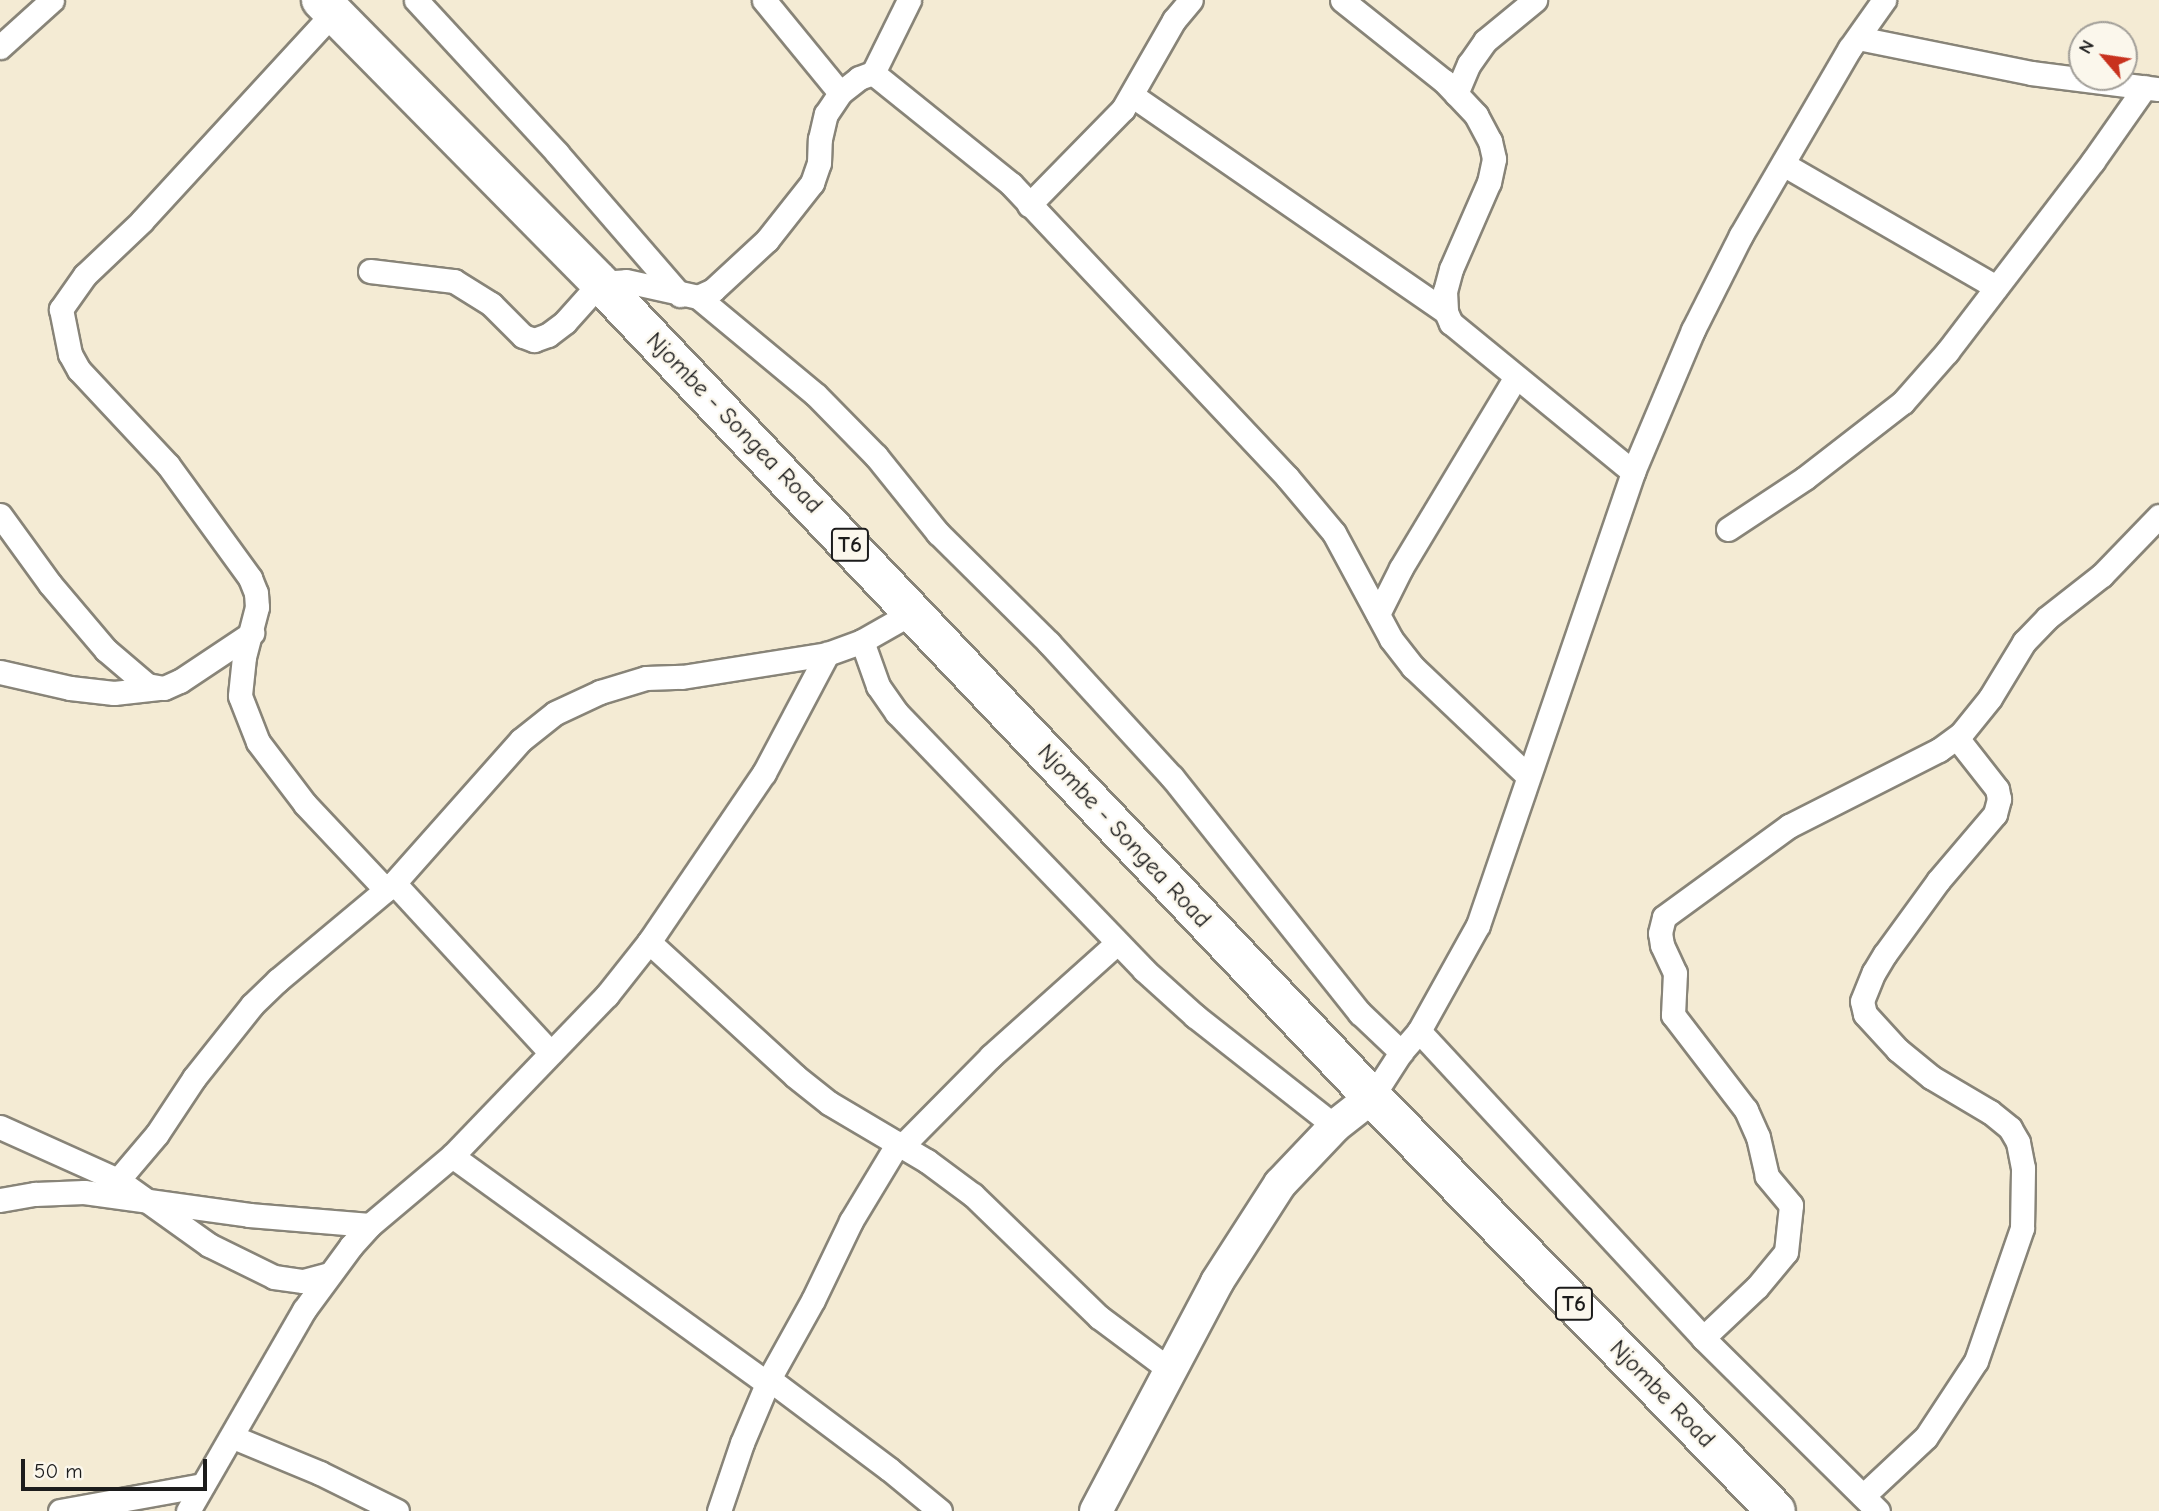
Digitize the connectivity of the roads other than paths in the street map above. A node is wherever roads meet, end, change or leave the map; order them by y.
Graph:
1 (52, 0) edge
2 (416, 0) edge
3 (764, 0) edge
4 (1191, 0) edge
5 (1342, 0) edge
6 (1535, 0) edge
7 (1885, 0) edge
8 (908, 1) edge
9 (330, 4) edge
10 (1858, 38) junction
11 (0, 47) edge
12 (873, 73) junction
13 (2152, 88) edge
14 (841, 93) junction
15 (1456, 94) junction
16 (1133, 96) junction
17 (1783, 164) junction
18 (1029, 205) junction
19 (370, 271) dead end
20 (600, 282) junction
21 (1996, 287) junction
22 (689, 296) junction
23 (1446, 312) junction
24 (1515, 378) junction
25 (1633, 472) junction
26 (0, 515) edge
27 (2159, 516) edge
28 (1728, 529) dead end
29 (913, 612) junction
30 (1378, 614) junction
31 (252, 633) junction
32 (862, 641) junction
33 (827, 653) junction
34 (0, 671) edge
35 (164, 688) junction
36 (1957, 738) junction
37 (1528, 776) junction
38 (390, 886) junction
39 (649, 942) junction
40 (1117, 943) junction
41 (1419, 1031) junction
42 (1401, 1052) junction
43 (551, 1053) junction
44 (1372, 1097) junction
45 (1335, 1126) junction
46 (0, 1128) edge
47 (900, 1145) junction
48 (452, 1156) junction
49 (118, 1180) junction
50 (141, 1198) junction
51 (0, 1199) edge
52 (370, 1225) junction
53 (330, 1274) junction
54 (1703, 1338) junction
55 (1170, 1370) junction
56 (768, 1381) junction
57 (233, 1437) junction
58 (203, 1485) junction
59 (1870, 1504) edge
60 (60, 1511) edge
61 (188, 1511) edge
62 (397, 1511) edge
63 (719, 1511) edge
64 (940, 1511) edge
65 (1096, 1511) edge
66 (1776, 1511) edge

1 - 11 street
2 - 22 street
3 - 14 street
4 - 16 street
5 - 15 street
6 - 15 street
7 - 10 street
8 - 12 street
9 - 20 highway, Njombe - Songea Road / T6
9 - 31 street
10 - 13 street
10 - 17 street
12 - 14 street
12 - 18 street
13 - 21 street
14 - 22 street
15 - 23 street
16 - 18 street
16 - 23 street
17 - 21 street
17 - 25 street
18 - 30 street
19 - 20 street
20 - 22 street
20 - 29 highway, Njombe - Songea Road / T6
21 - 28 street
22 - 42 street
23 - 24 street
24 - 25 street
24 - 30 street
25 - 37 street
26 - 35 street
27 - 36 street
29 - 32 street
29 - 44 highway, Njombe - Songea Road / T6
30 - 37 street
31 - 35 street
31 - 38 street
32 - 33 street
32 - 40 street
33 - 38 street
33 - 39 street
34 - 35 street
36 - 54 street
36 - 59 street
37 - 41 street
38 - 43 street
38 - 49 street
39 - 43 street
39 - 47 street
40 - 45 street
40 - 47 street
41 - 42 street
41 - 54 street
42 - 44 street
43 - 48 street
44 - 45 street
44 - 66 highway, Njombe Road / T6
45 - 55 street
46 - 49 street
47 - 55 street
47 - 56 street
48 - 52 street
48 - 56 street
49 - 50 street
50 - 51 street
50 - 52 street
50 - 53 street
52 - 53 street
53 - 57 street
54 - 59 street
55 - 65 street
56 - 63 street
56 - 64 street
57 - 58 street
57 - 62 street
58 - 60 street
58 - 61 street

